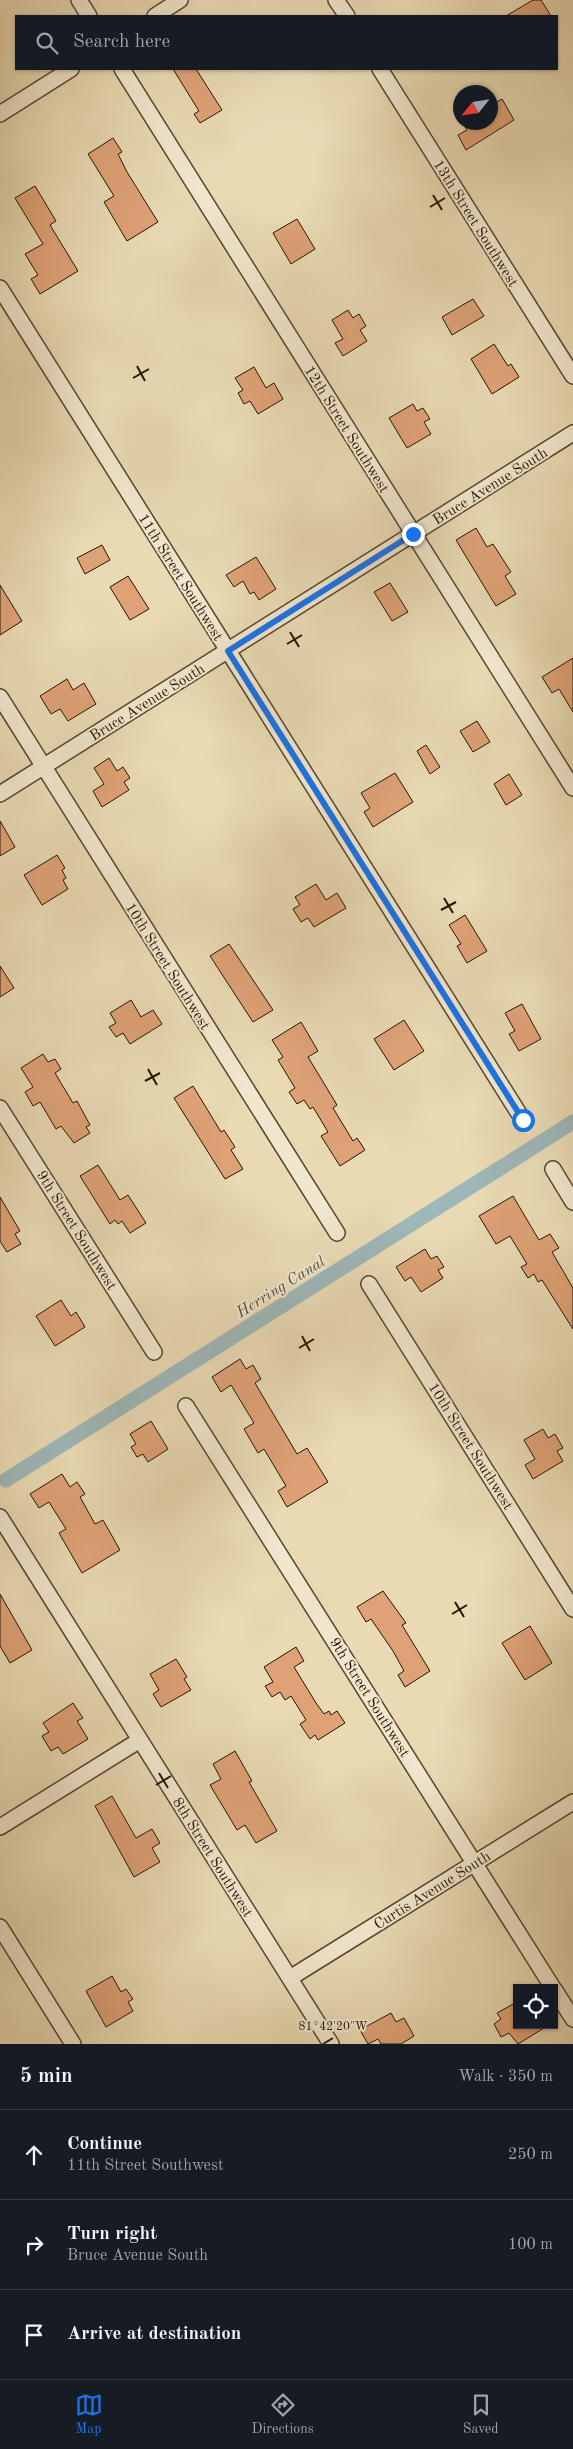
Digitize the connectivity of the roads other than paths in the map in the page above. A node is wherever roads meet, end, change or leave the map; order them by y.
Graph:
1 (79, 0) edge
2 (180, 0) edge
3 (336, 0) edge
4 (88, 15) edge
5 (157, 15) edge
6 (346, 15) edge
7 (69, 70) edge
8 (123, 70) edge
9 (381, 70) edge
10 (0, 114) edge
11 (0, 288) edge
12 (573, 376) edge
13 (573, 433) edge
14 (413, 534) junction
15 (228, 651) junction
16 (0, 698) edge
17 (43, 766) junction
18 (573, 788) edge
19 (0, 794) edge
20 (0, 1108) edge
21 (523, 1120) dead end
22 (553, 1169) dead end
23 (573, 1202) edge
24 (337, 1234) dead end
25 (369, 1284) dead end
26 (154, 1352) dead end
27 (186, 1406) dead end
28 (0, 1517) edge
29 (573, 1609) edge
30 (140, 1740) junction
31 (573, 1802) edge
32 (0, 1827) edge
33 (475, 1863) junction
34 (0, 1928) edge
35 (290, 1978) junction
36 (551, 1984) edge
37 (558, 1995) edge
38 (573, 2019) edge
39 (74, 2044) edge
40 (331, 2044) edge

1 - 4 street
2 - 5 street
3 - 6 street
7 - 10 street
8 - 14 street, 12th Street Southwest
9 - 12 street, 13th Street Southwest
11 - 15 street, 11th Street Southwest
13 - 14 street, Bruce Avenue South
14 - 15 street, Bruce Avenue South
14 - 18 street, 12th Street Southwest
15 - 17 street, Bruce Avenue South
15 - 21 street, 11th Street Southwest
16 - 17 street, 10th Street Southwest
17 - 19 street, Bruce Avenue South
17 - 24 street, 10th Street Southwest
20 - 26 street, 9th Street Southwest
22 - 23 street
25 - 29 street, 10th Street Southwest
27 - 33 street, 9th Street Southwest
28 - 30 street, 8th Street Southwest
30 - 32 street
30 - 35 street, 8th Street Southwest
31 - 33 street, Curtis Avenue South
33 - 35 street, Curtis Avenue South
33 - 36 street, 9th Street Southwest
34 - 39 street
35 - 40 street, 8th Street Southwest
37 - 38 street, 9th Street Southwest

